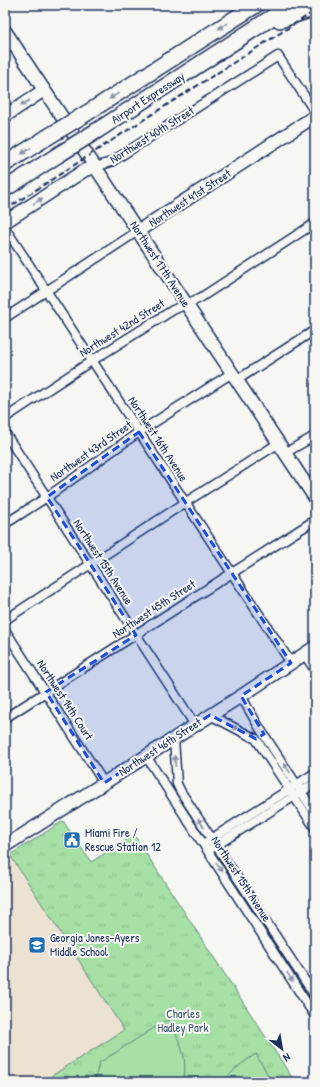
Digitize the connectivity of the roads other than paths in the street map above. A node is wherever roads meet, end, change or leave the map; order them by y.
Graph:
1 (256, 5) edge
2 (292, 5) edge
3 (315, 8) edge
4 (253, 30) junction
5 (5, 31) edge
6 (44, 90) junction
7 (315, 112) edge
8 (5, 116) edge
9 (315, 116) edge
10 (5, 164) edge
11 (95, 166) junction
12 (5, 189) edge
13 (5, 222) edge
14 (315, 222) edge
15 (5, 228) edge
16 (138, 231) junction
17 (47, 291) junction
18 (186, 304) junction
19 (5, 318) edge
20 (315, 330) edge
21 (93, 360) junction
22 (234, 376) junction
23 (5, 418) edge
24 (139, 432) junction
25 (5, 433) edge
26 (315, 434) edge
27 (282, 448) junction
28 (47, 497) junction
29 (315, 498) edge
30 (186, 502) junction
31 (315, 520) edge
32 (5, 524) edge
33 (90, 564) junction
34 (232, 574) junction
35 (5, 620) edge
36 (5, 630) edge
37 (136, 635) junction
38 (311, 651) edge
39 (291, 663) junction
40 (315, 670) edge
41 (46, 692) junction
42 (241, 696) junction
43 (210, 715) junction
44 (5, 718) edge
45 (195, 725) junction
46 (264, 734) junction
47 (174, 738) junction
48 (256, 739) junction
49 (146, 756) junction
50 (315, 773) edge
51 (104, 783) junction
52 (315, 783) edge
53 (177, 784) junction
54 (299, 788) junction
55 (168, 789) junction
56 (292, 793) junction
57 (315, 813) edge
58 (315, 828) edge
59 (6, 842) edge
60 (214, 842) junction
61 (206, 847) junction
62 (273, 933) junction
63 (265, 939) junction
64 (308, 986) junction
65 (299, 992) junction
66 (315, 996) edge
67 (315, 1016) edge

1 -> 10 highway, Airport Expressway, bridge
2 - 4 highway, Airport Expressway
3 - 4 highway
4 - 12 highway, Airport Expressway, bridge
5 - 6 main road, Northwest 17th Avenue
6 -> 8 main road
6 - 11 main road, Northwest 17th Avenue
7 - 11 street, Northwest 40th Street
9 - 16 main road, Northwest 41st Street
13 -> 11 main road, Northwest 40th Street
11 - 16 main road, Northwest 17th Avenue
14 - 18 street, Northwest 42nd Street
15 - 17 street, Northwest 16th Avenue
16 - 17 street, Northwest 41st Street
16 - 18 main road, Northwest 17th Avenue
17 - 19 street, Northwest 41st Street
17 - 21 street, Northwest 16th Avenue
18 - 21 street, Northwest 42nd Street
18 - 22 main road, Northwest 17th Avenue
20 - 22 street, Northwest 43rd Street
21 - 23 street, Northwest 42nd Street
21 - 24 street, Northwest 16th Avenue
22 - 24 street, Northwest 43rd Street
22 - 27 main road, Northwest 17th Avenue
24 - 28 street, Northwest 43rd Street
24 - 30 street, Northwest 16th Avenue
25 - 28 street, Northwest 15th Avenue
26 - 27 street
27 - 29 main road, Northwest 17th Avenue
27 - 30 street
28 - 32 street, Northwest 43rd Street
28 - 33 street, Northwest 15th Avenue
30 - 33 street
30 - 34 street, Northwest 16th Avenue
31 - 34 street, Northwest 45th Street
33 - 35 street
33 - 37 street, Northwest 15th Avenue
34 - 37 street, Northwest 45th Street
34 - 39 street, Northwest 16th Avenue
36 - 41 street, Northwest 14th Court
37 - 41 street, Northwest 45th Street
37 - 45 street, Northwest 15th Avenue
38 - 39 main road, Northwest 46th Street
38 - 40 street
39 - 42 main road, Northwest 46th Street
41 - 44 street, Northwest 45th Street
41 - 51 street, Northwest 14th Court
42 - 43 main road, Northwest 46th Street
42 - 46 street
43 - 45 main road, Northwest 46th Street
43 -> 48 street
45 - 47 main road, Northwest 46th Street
46 - 48 street
54 -> 46 street
47 - 49 main road, Northwest 46th Street
53 -> 47 street, Northwest 15th Avenue
48 - 56 street
49 - 51 main road, Northwest 46th Street
49 - 55 street, Northwest 15th Avenue
50 - 54 street
51 - 59 main road, Northwest 46th Street
52 - 54 street
53 - 55 street
60 -> 53 street, Northwest 15th Avenue
54 - 56 street
54 - 57 street
55 - 61 street, Northwest 15th Avenue
56 - 58 street
56 - 60 street
60 - 61 street
60 - 62 street, Northwest 15th Avenue
61 -> 63 street, Northwest 15th Avenue
62 - 63 street
62 - 64 street, Northwest 15th Avenue
63 -> 65 street, Northwest 15th Avenue
64 - 65 street
64 - 66 street, Northwest 15th Avenue
65 - 67 street, Northwest 15th Avenue

